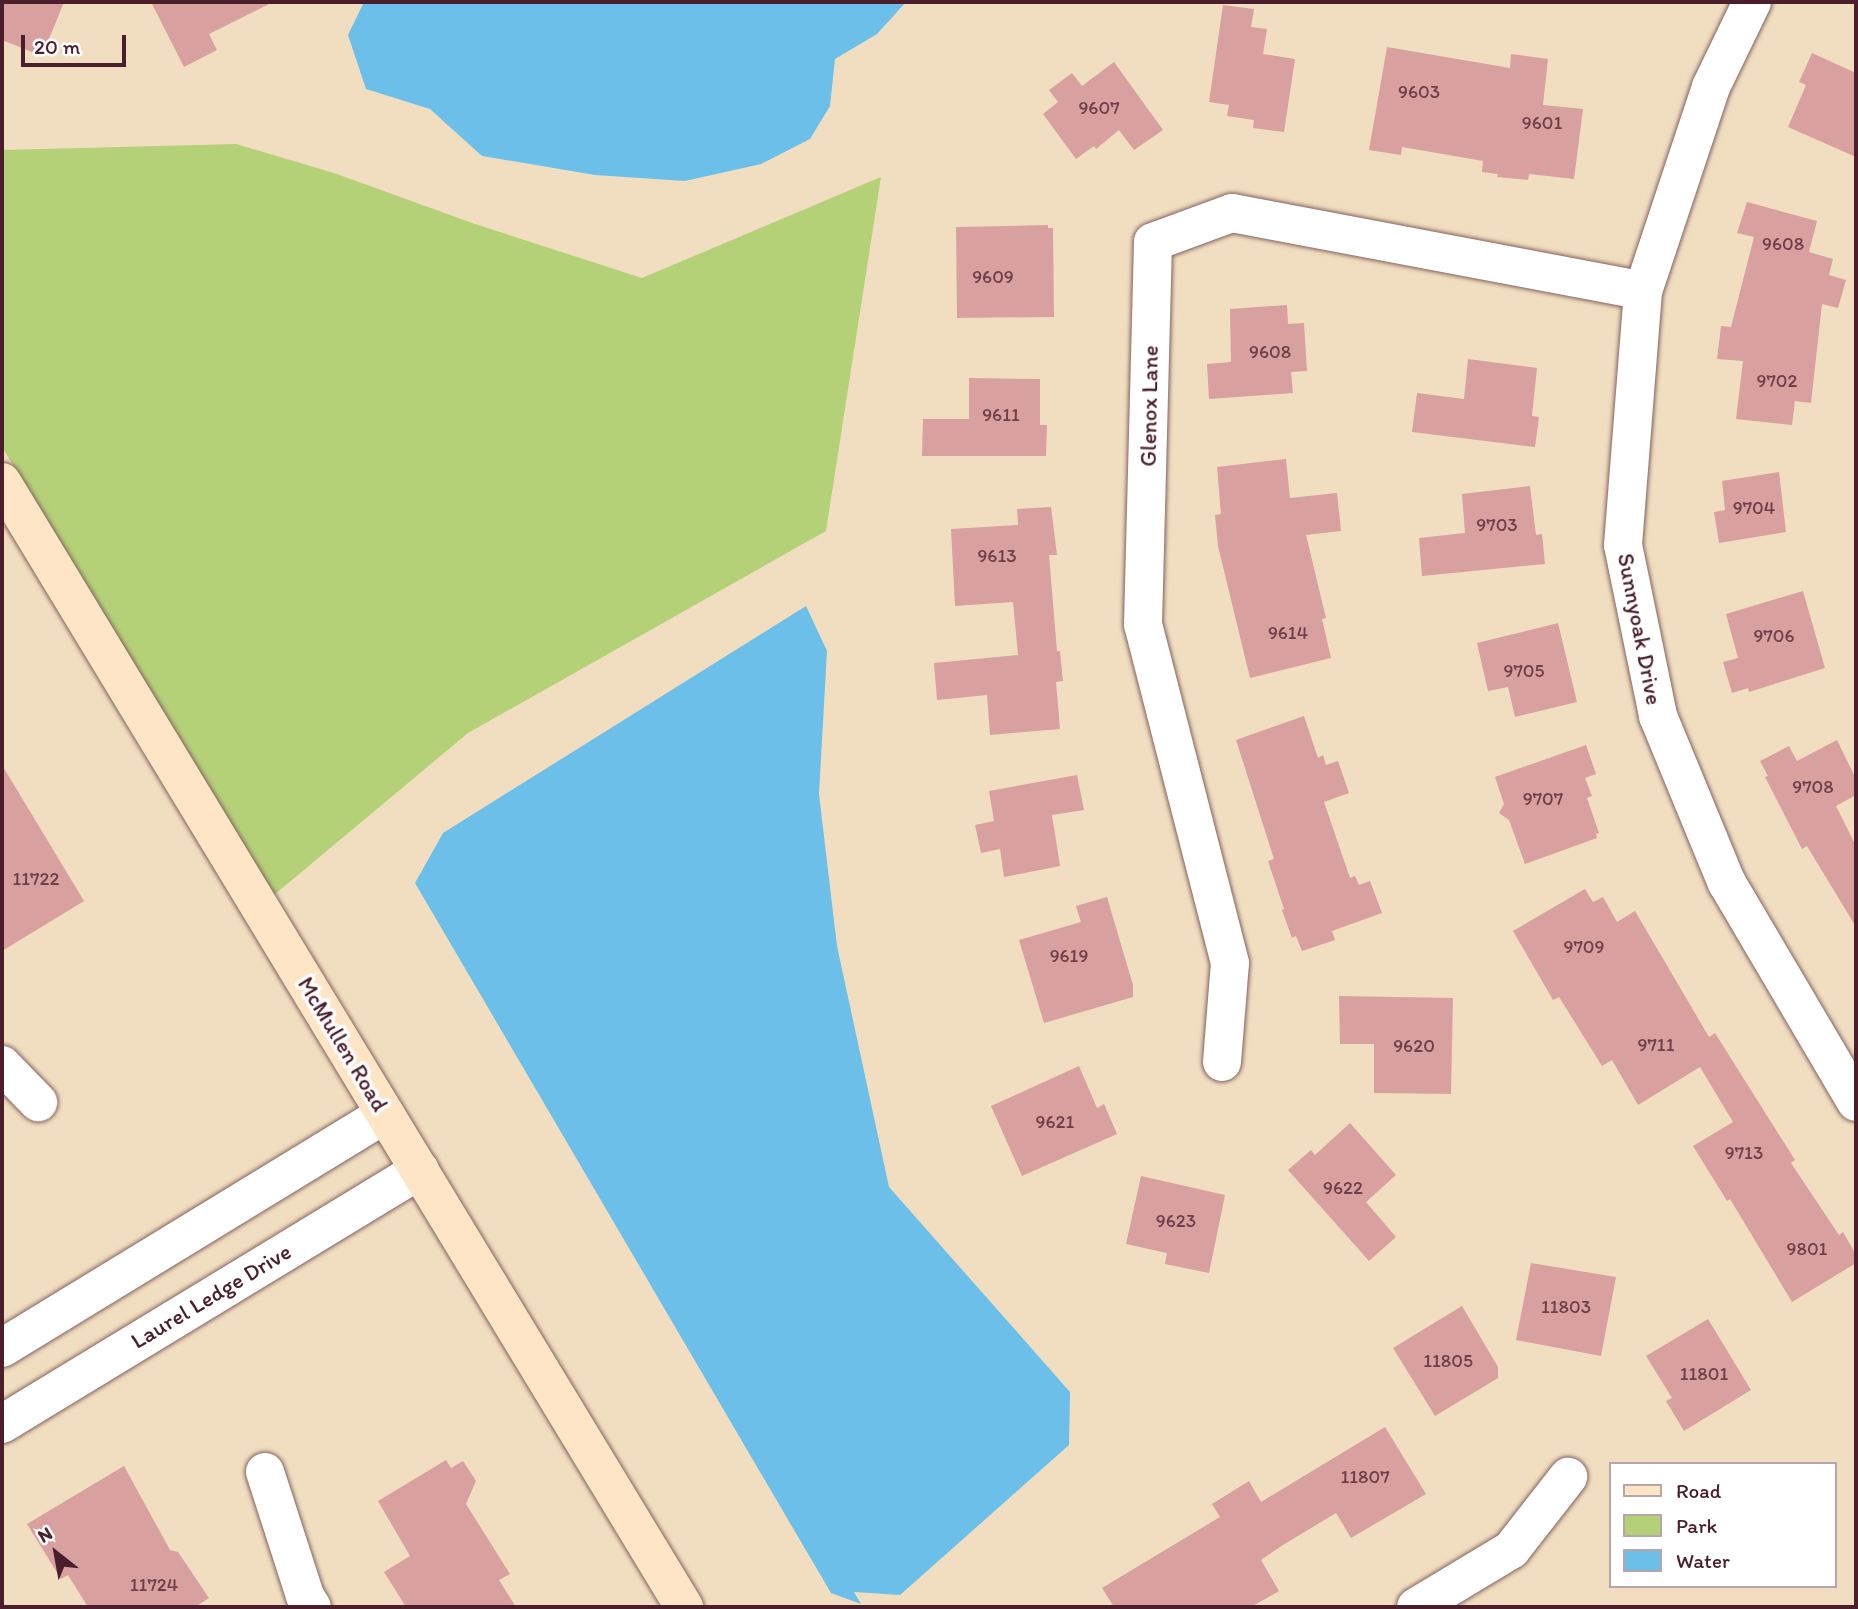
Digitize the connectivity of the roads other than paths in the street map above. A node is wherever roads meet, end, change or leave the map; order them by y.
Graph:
1 (1752, 2) edge
2 (1643, 291) junction
3 (2, 482) edge
4 (1222, 1062) dead end
5 (2, 1065) edge
6 (38, 1102) dead end
7 (1856, 1102) edge
8 (385, 1114) junction
9 (420, 1170) junction
10 (2, 1348) edge
11 (2, 1424) edge
12 (265, 1472) dead end
13 (1568, 1477) dead end
14 (312, 1607) edge
15 (684, 1607) edge
16 (1416, 1607) edge

1 - 2 street, Sunnyoak Drive
2 - 4 street, Glenox Lane
2 - 7 street, Sunnyoak Drive
3 - 8 street, McMullen Road
5 - 6 street
8 - 9 street, McMullen Road
8 - 10 street
9 - 11 street, Laurel Ledge Drive
9 - 15 street, McMullen Road
12 - 14 street
13 - 16 street

